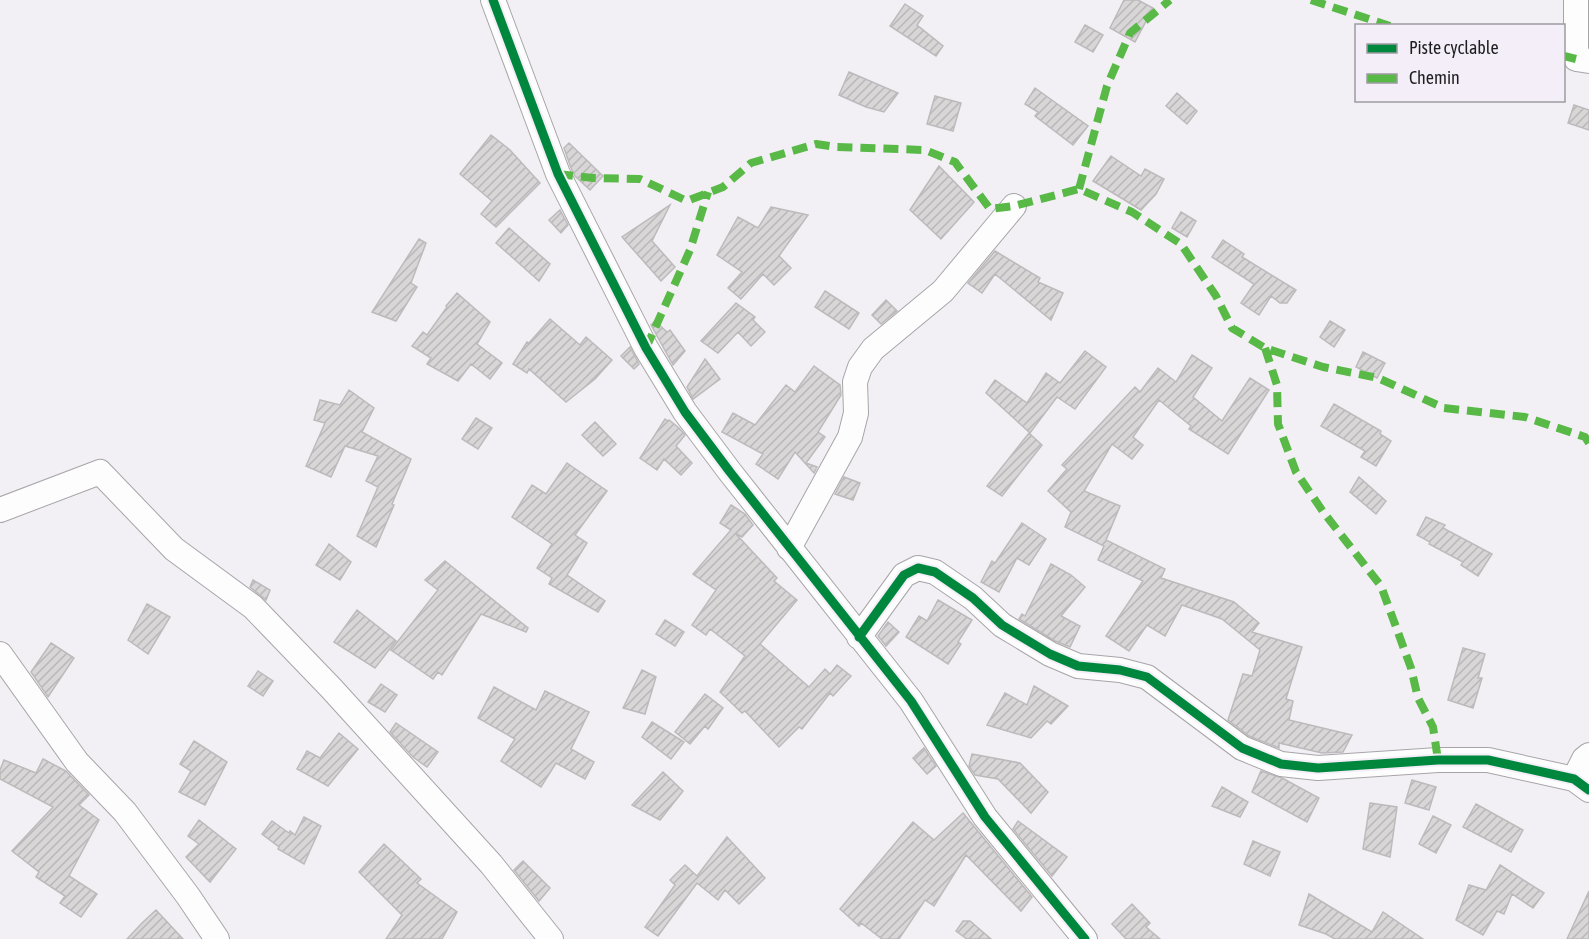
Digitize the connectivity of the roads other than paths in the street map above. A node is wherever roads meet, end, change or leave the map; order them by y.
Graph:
1 (493, 0) edge
2 (1576, 0) edge
3 (1589, 61) edge
4 (1014, 206) dead end
5 (0, 510) edge
6 (789, 548) junction
7 (859, 637) junction
8 (0, 654) edge
9 (1589, 755) edge
10 (1581, 785) edge
11 (217, 939) edge
12 (551, 939) edge
13 (1085, 939) edge

1 - 6 street
2 - 3 street
4 - 6 street
5 - 12 street
6 - 7 street
7 - 10 street
7 - 13 street
8 - 11 street
9 - 10 street

